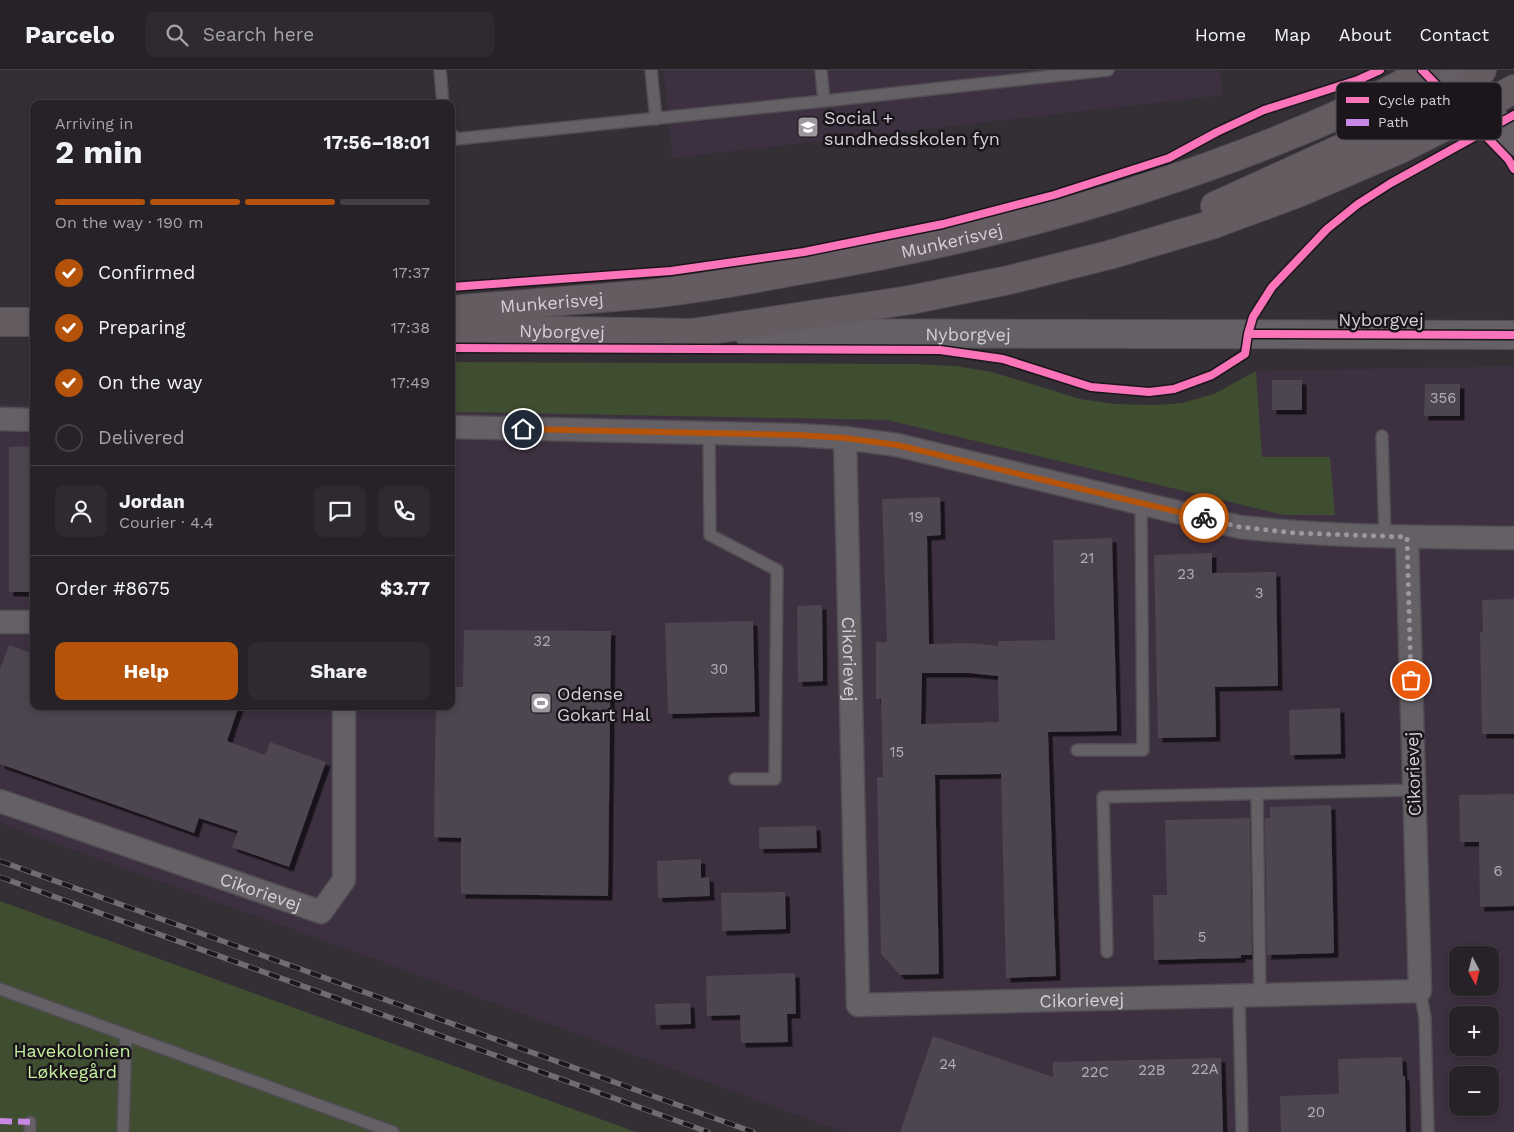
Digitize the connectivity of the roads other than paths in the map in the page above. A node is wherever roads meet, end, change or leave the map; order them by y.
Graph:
1 (440, 70) edge
2 (651, 70) edge
3 (820, 70) edge
4 (1108, 70) edge
5 (1428, 70) edge
6 (1404, 82) edge
7 (443, 100) edge
8 (824, 101) junction
9 (1502, 112) edge
10 (1336, 115) edge
11 (656, 119) junction
12 (455, 138) edge
13 (1411, 140) edge
14 (1514, 141) edge
15 (455, 310) edge
16 (0, 322) edge
17 (30, 322) edge
18 (455, 329) edge
19 (692, 333) junction
20 (1514, 335) edge
21 (0, 419) edge
22 (30, 420) edge
23 (455, 427) edge
24 (709, 433) junction
25 (1382, 436) dead end
26 (845, 438) junction
27 (1140, 503) junction
28 (1396, 537) junction
29 (1514, 538) edge
30 (0, 622) edge
31 (30, 622) edge
32 (344, 710) edge
33 (1077, 750) dead end
34 (735, 779) dead end
35 (1414, 790) junction
36 (1257, 794) junction
37 (0, 801) edge
38 (1107, 952) dead end
39 (0, 989) edge
40 (1420, 991) junction
41 (1249, 995) junction
42 (126, 1036) junction
43 (123, 1132) edge
44 (393, 1132) edge
45 (1242, 1132) edge
46 (1428, 1132) edge

1 - 7 lane
2 - 11 lane
3 - 8 lane
4 - 8 lane
5 - 6 main road, Munkerisvej
8 - 11 lane
9 - 14 street
10 - 15 main road, Munkerisvej
11 - 12 lane
13 - 19 main road
16 - 17 main road
18 - 19 main road, Nyborgvej
19 - 20 street, Nyborgvej
21 - 22 street
23 - 24 street
24 - 26 street
24 - 34 lane
25 - 28 lane
26 - 27 street
26 - 41 street, Cikorievej
27 - 28 street
27 - 33 lane
28 - 29 street
28 - 35 street, Cikorievej
30 - 31 street
32 - 37 street, Cikorievej
35 - 36 lane
35 - 40 street, Cikorievej
36 - 38 lane
36 - 41 lane
39 - 42 lane
40 - 41 street, Cikorievej
40 - 46 lane
41 - 45 lane
42 - 43 lane
42 - 44 lane

